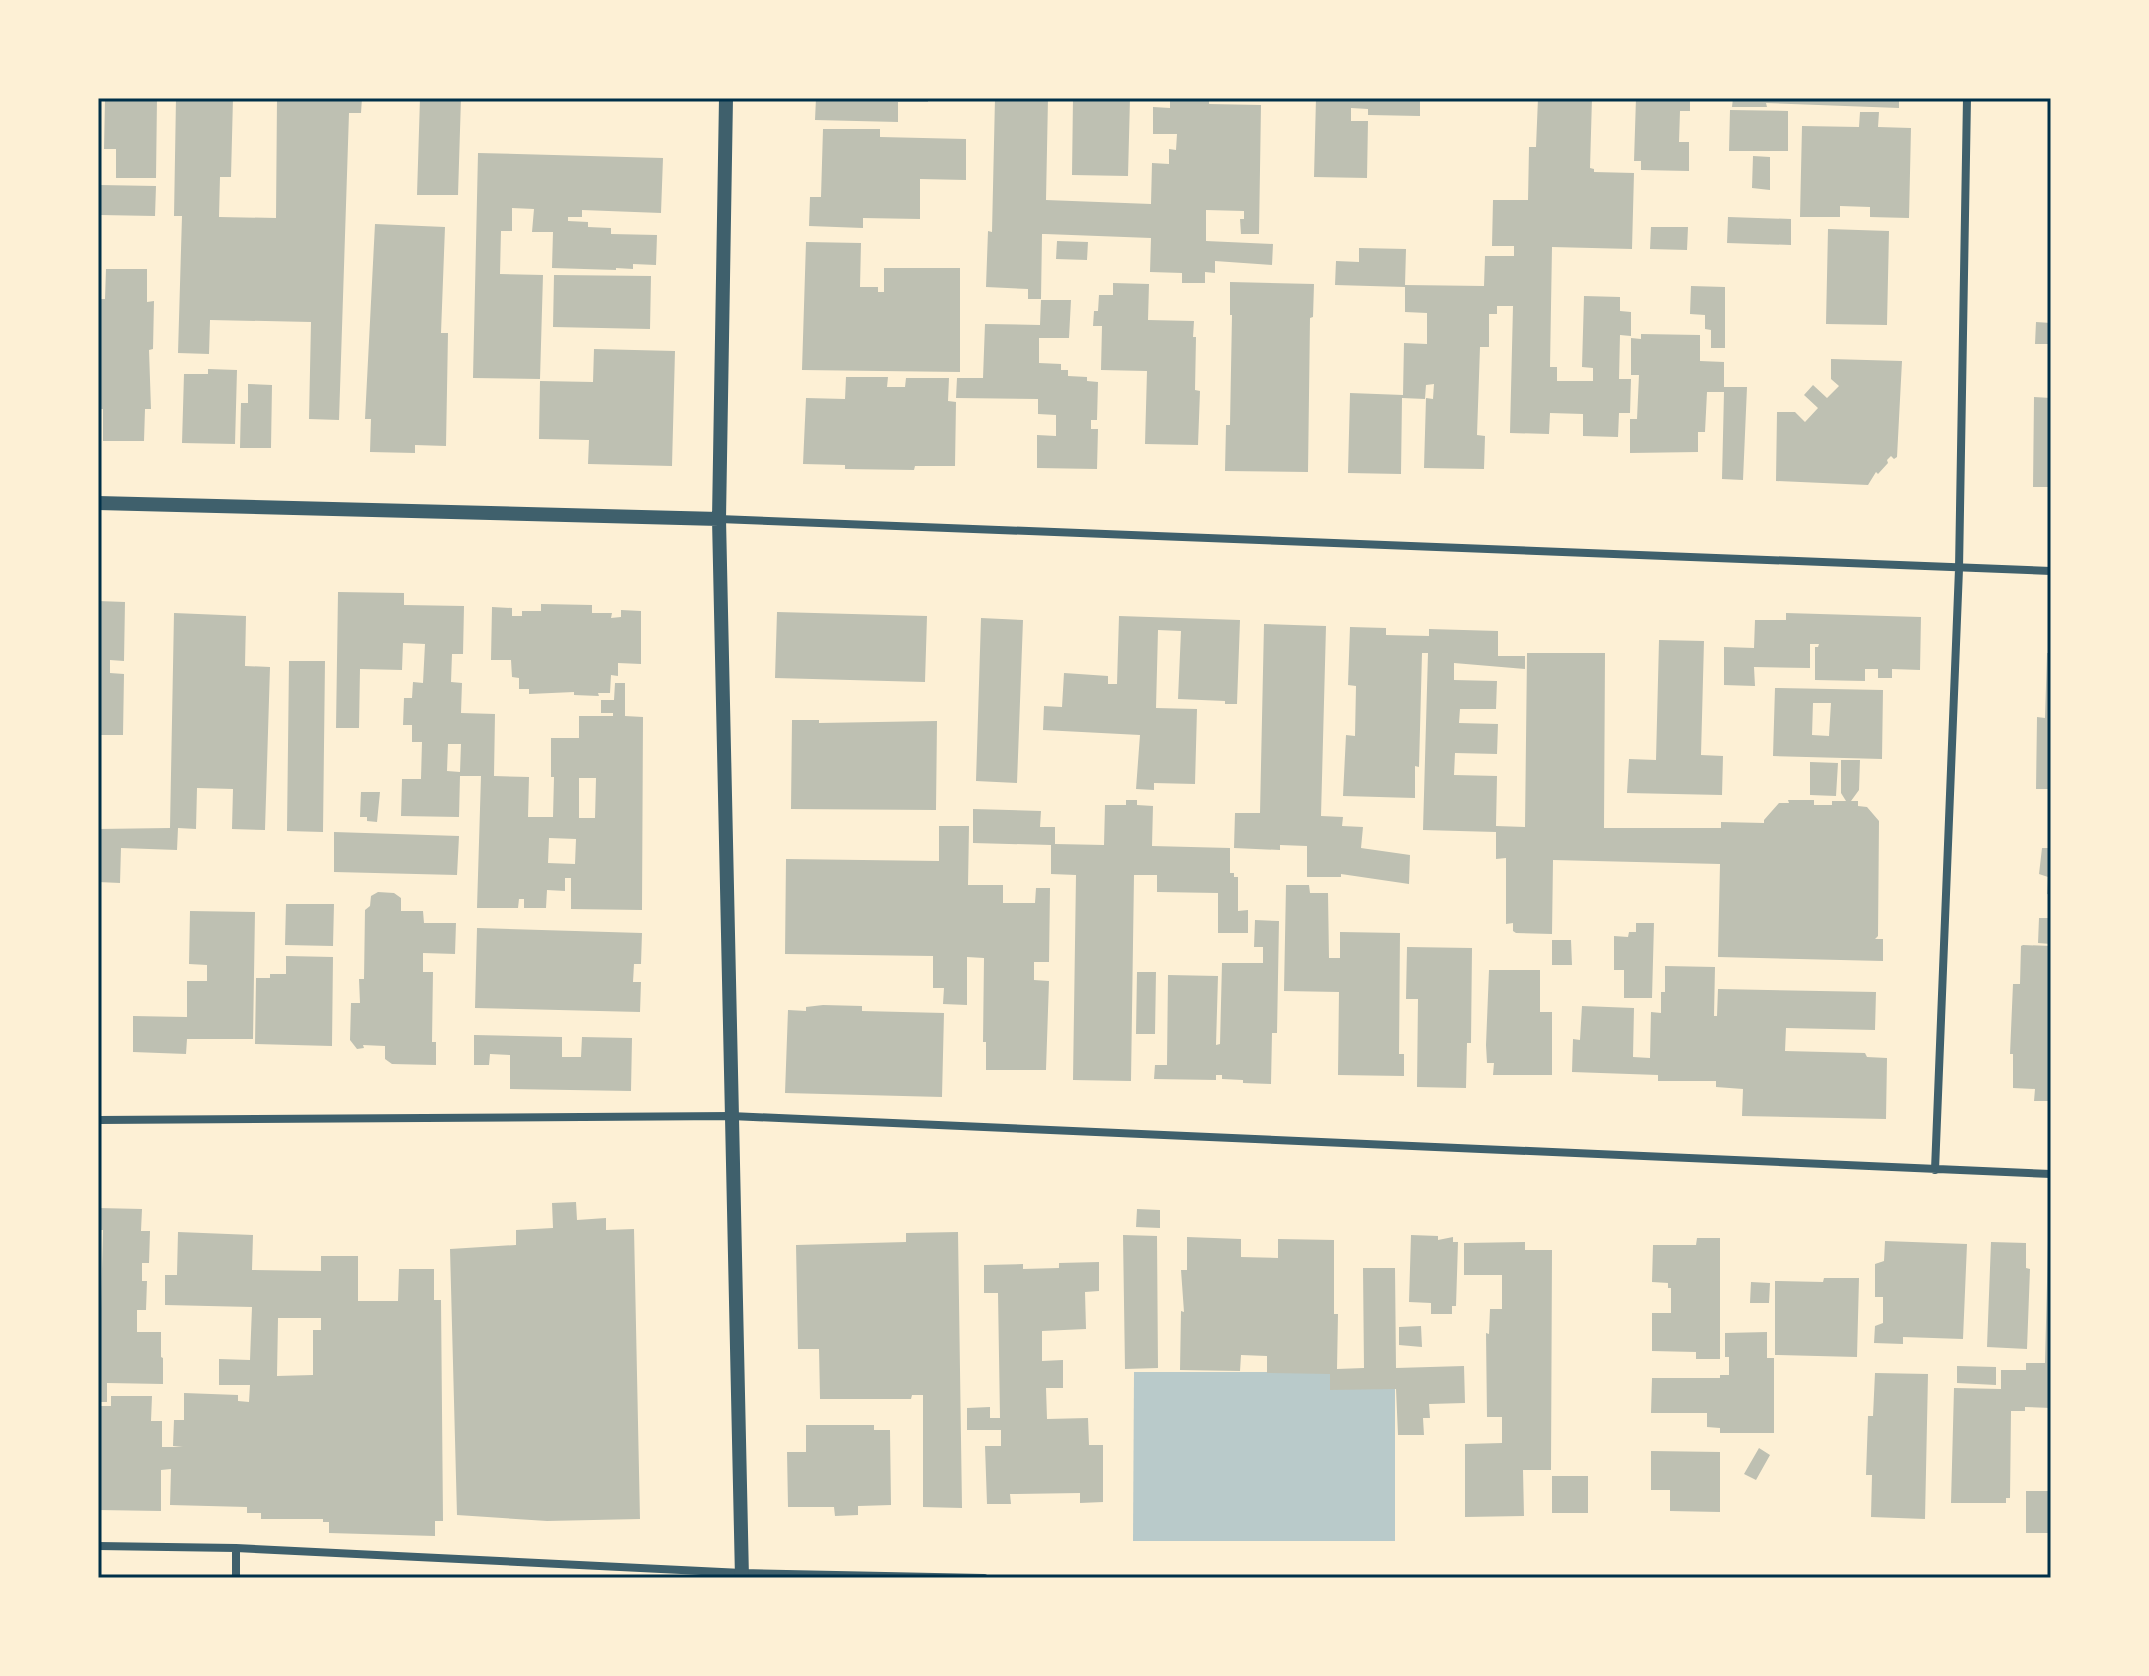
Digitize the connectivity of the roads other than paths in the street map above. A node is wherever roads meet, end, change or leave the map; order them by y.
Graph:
1 (726, 98) edge
2 (1967, 98) edge
3 (98, 503) edge
4 (719, 519) junction
5 (1959, 569) junction
6 (2051, 571) edge
7 (731, 1116) junction
8 (98, 1120) edge
9 (1935, 1170) junction
10 (2051, 1174) edge
11 (98, 1546) edge
12 (236, 1548) junction
13 (742, 1576) edge
14 (236, 1578) edge
15 (984, 1578) edge

1 - 4 street
2 - 5 street
3 - 4 street
4 - 5 street
4 - 7 street
5 - 6 street
5 - 9 street
7 - 8 street
7 - 9 street
7 - 13 street
9 - 10 street
11 - 12 street
12 - 13 street
12 - 14 street
13 - 15 street

